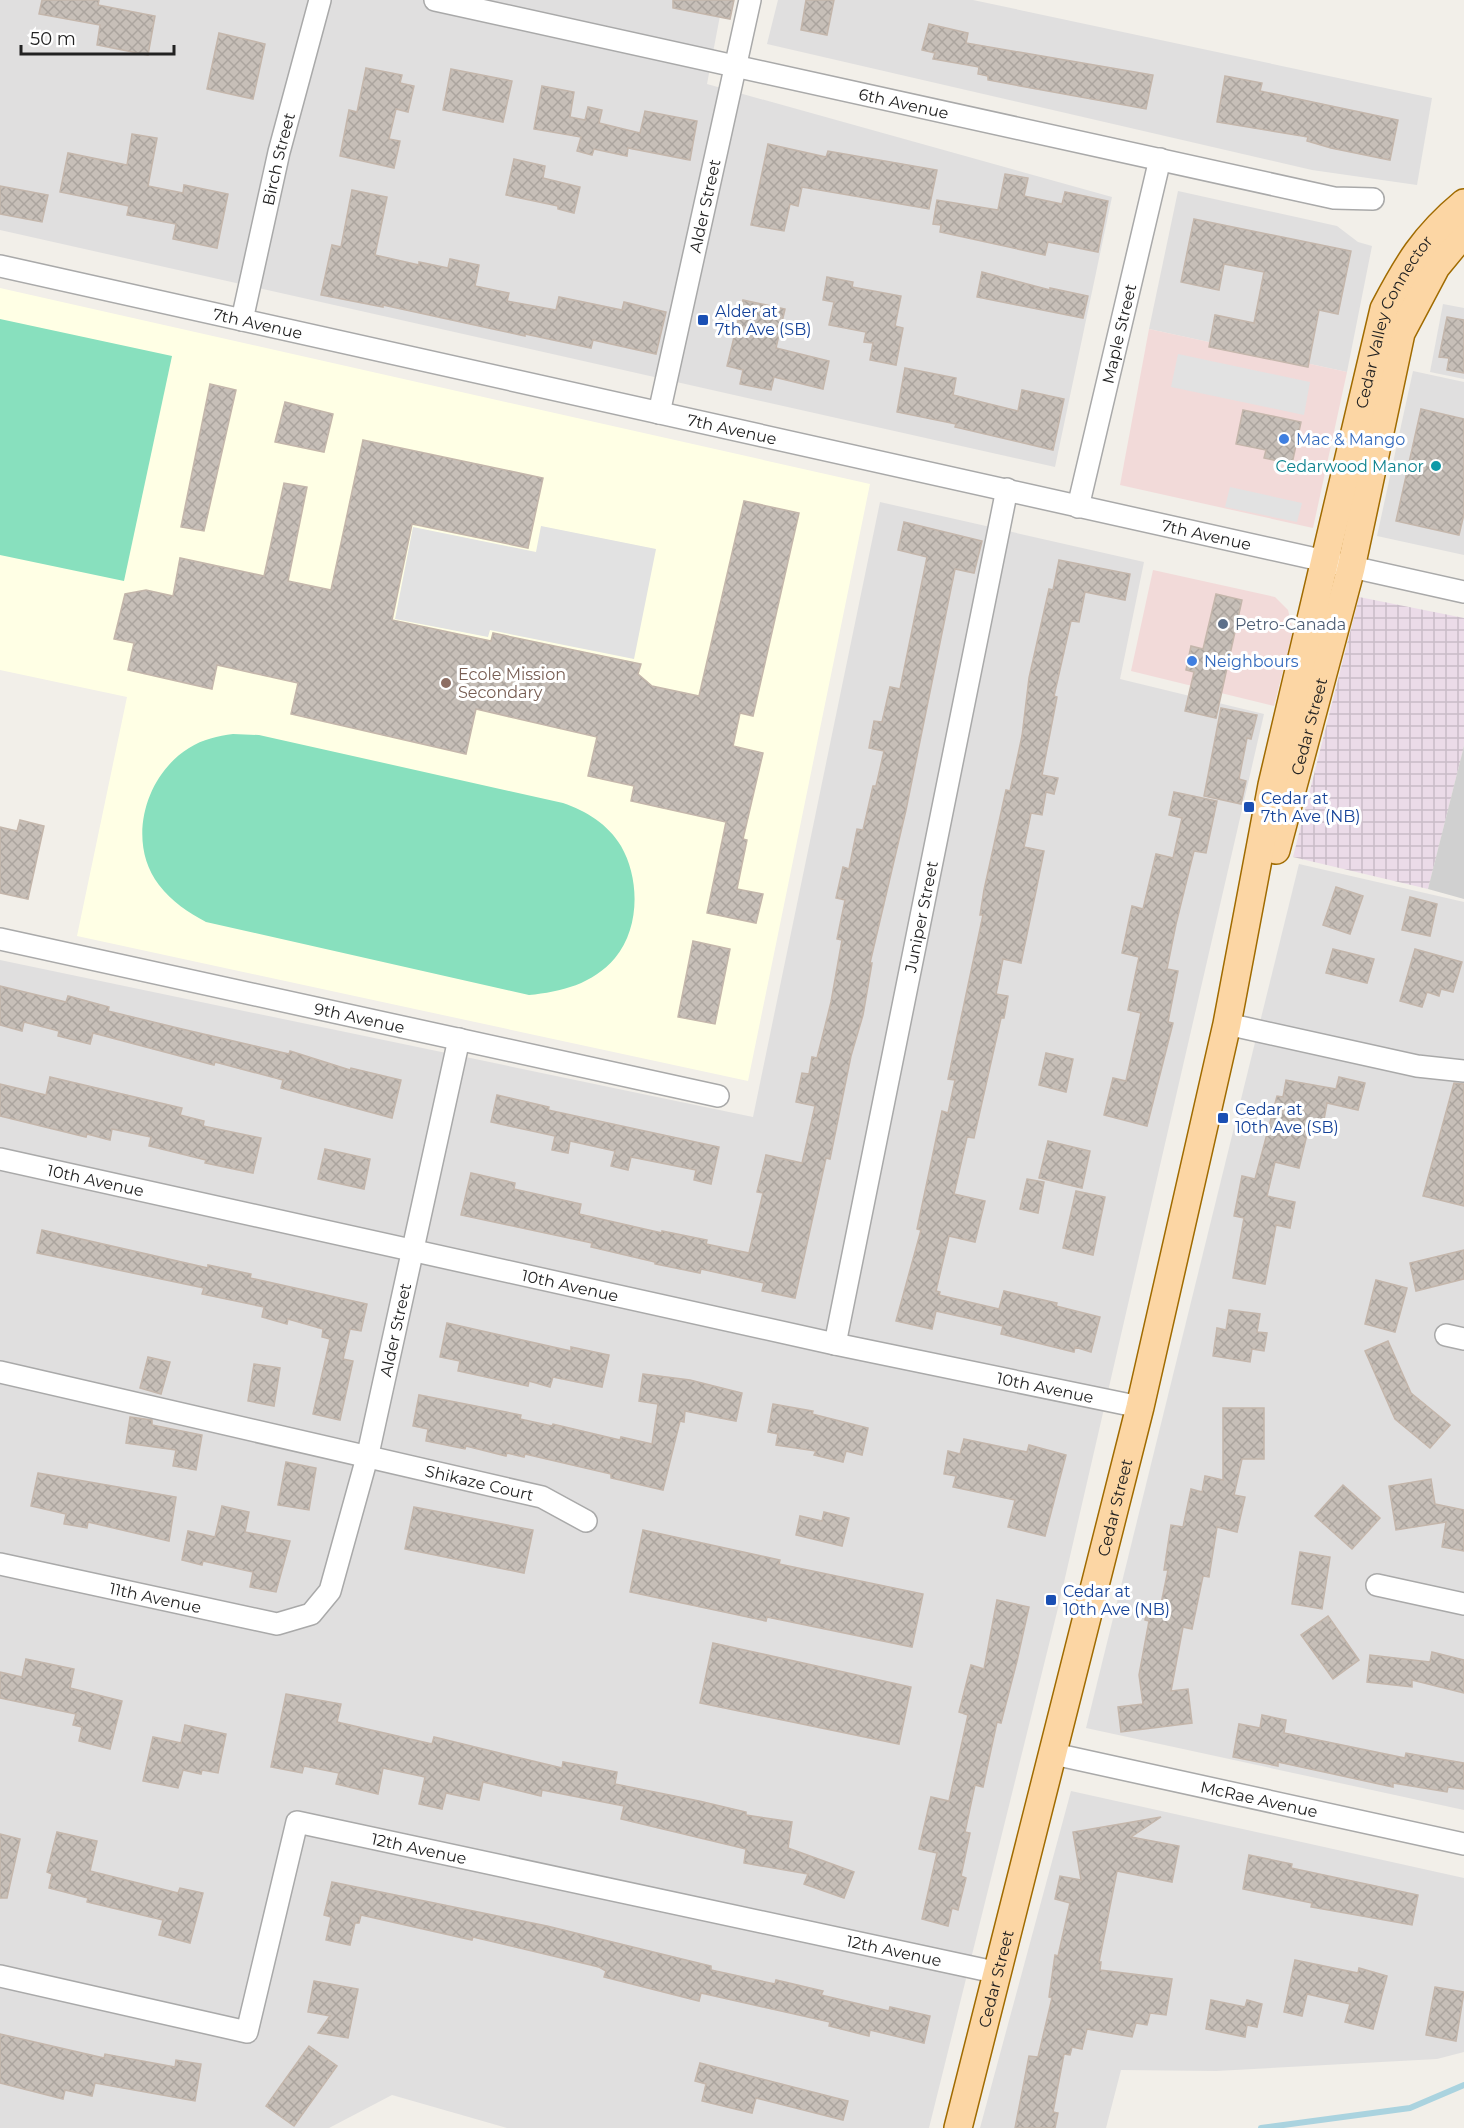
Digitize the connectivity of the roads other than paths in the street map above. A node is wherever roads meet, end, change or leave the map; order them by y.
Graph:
1 (321, 0) edge
2 (435, 0) edge
3 (750, 0) edge
4 (736, 66) junction
5 (1160, 159) junction
6 (1373, 199) dead end
7 (1464, 203) edge
8 (1464, 233) edge
9 (0, 266) edge
10 (242, 320) junction
11 (659, 413) junction
12 (1007, 489) junction
13 (1078, 507) junction
14 (1338, 565) junction
15 (1464, 591) edge
16 (0, 939) edge
17 (1227, 1024) junction
18 (459, 1039) junction
19 (1464, 1071) edge
20 (718, 1096) dead end
21 (0, 1159) edge
22 (411, 1251) junction
23 (835, 1344) junction
24 (0, 1372) edge
25 (1140, 1407) junction
26 (368, 1454) junction
27 (586, 1521) dead end
28 (0, 1564) edge
29 (1377, 1585) dead end
30 (1464, 1604) edge
31 (311, 1614) joint
32 (1054, 1754) junction
33 (1464, 1845) edge
34 (999, 1973) junction
35 (0, 1976) edge
36 (958, 2128) edge

1 - 10 street, Birch Street
2 - 4 street, 6th Avenue
3 - 4 street, Alder Street
4 - 5 street, 6th Avenue
4 - 11 street, Alder Street
5 - 6 street, 6th Avenue
5 - 13 street, Maple Street
7 - 14 main road, Cedar Valley Connector
8 - 14 main road, Cedar Valley Connector
9 - 10 street, 7th Avenue
10 - 11 street, 7th Avenue
11 - 12 street, 7th Avenue
12 - 13 street, 7th Avenue
12 - 23 street, Juniper Street
13 - 14 street, 7th Avenue
14 - 15 street, 7th Avenue
14 - 17 main road, Cedar Street
16 - 18 street, 9th Avenue
17 - 19 street
17 - 25 main road, Cedar Street
18 - 20 street, 9th Avenue
18 - 22 street, Alder Street
21 - 22 street, 10th Avenue
22 - 23 street, 10th Avenue
22 - 26 street, Alder Street
23 - 25 street, 10th Avenue
24 - 26 street, Shikaze Court
25 - 32 main road, Cedar Street
26 - 27 street, Shikaze Court
26 - 31 street, Alder Street
28 - 31 street, 11th Avenue
29 - 30 street
32 - 33 street, McRae Avenue
32 - 34 main road, Cedar Street
34 - 35 street, 12th Avenue
34 - 36 main road, Cedar Street

